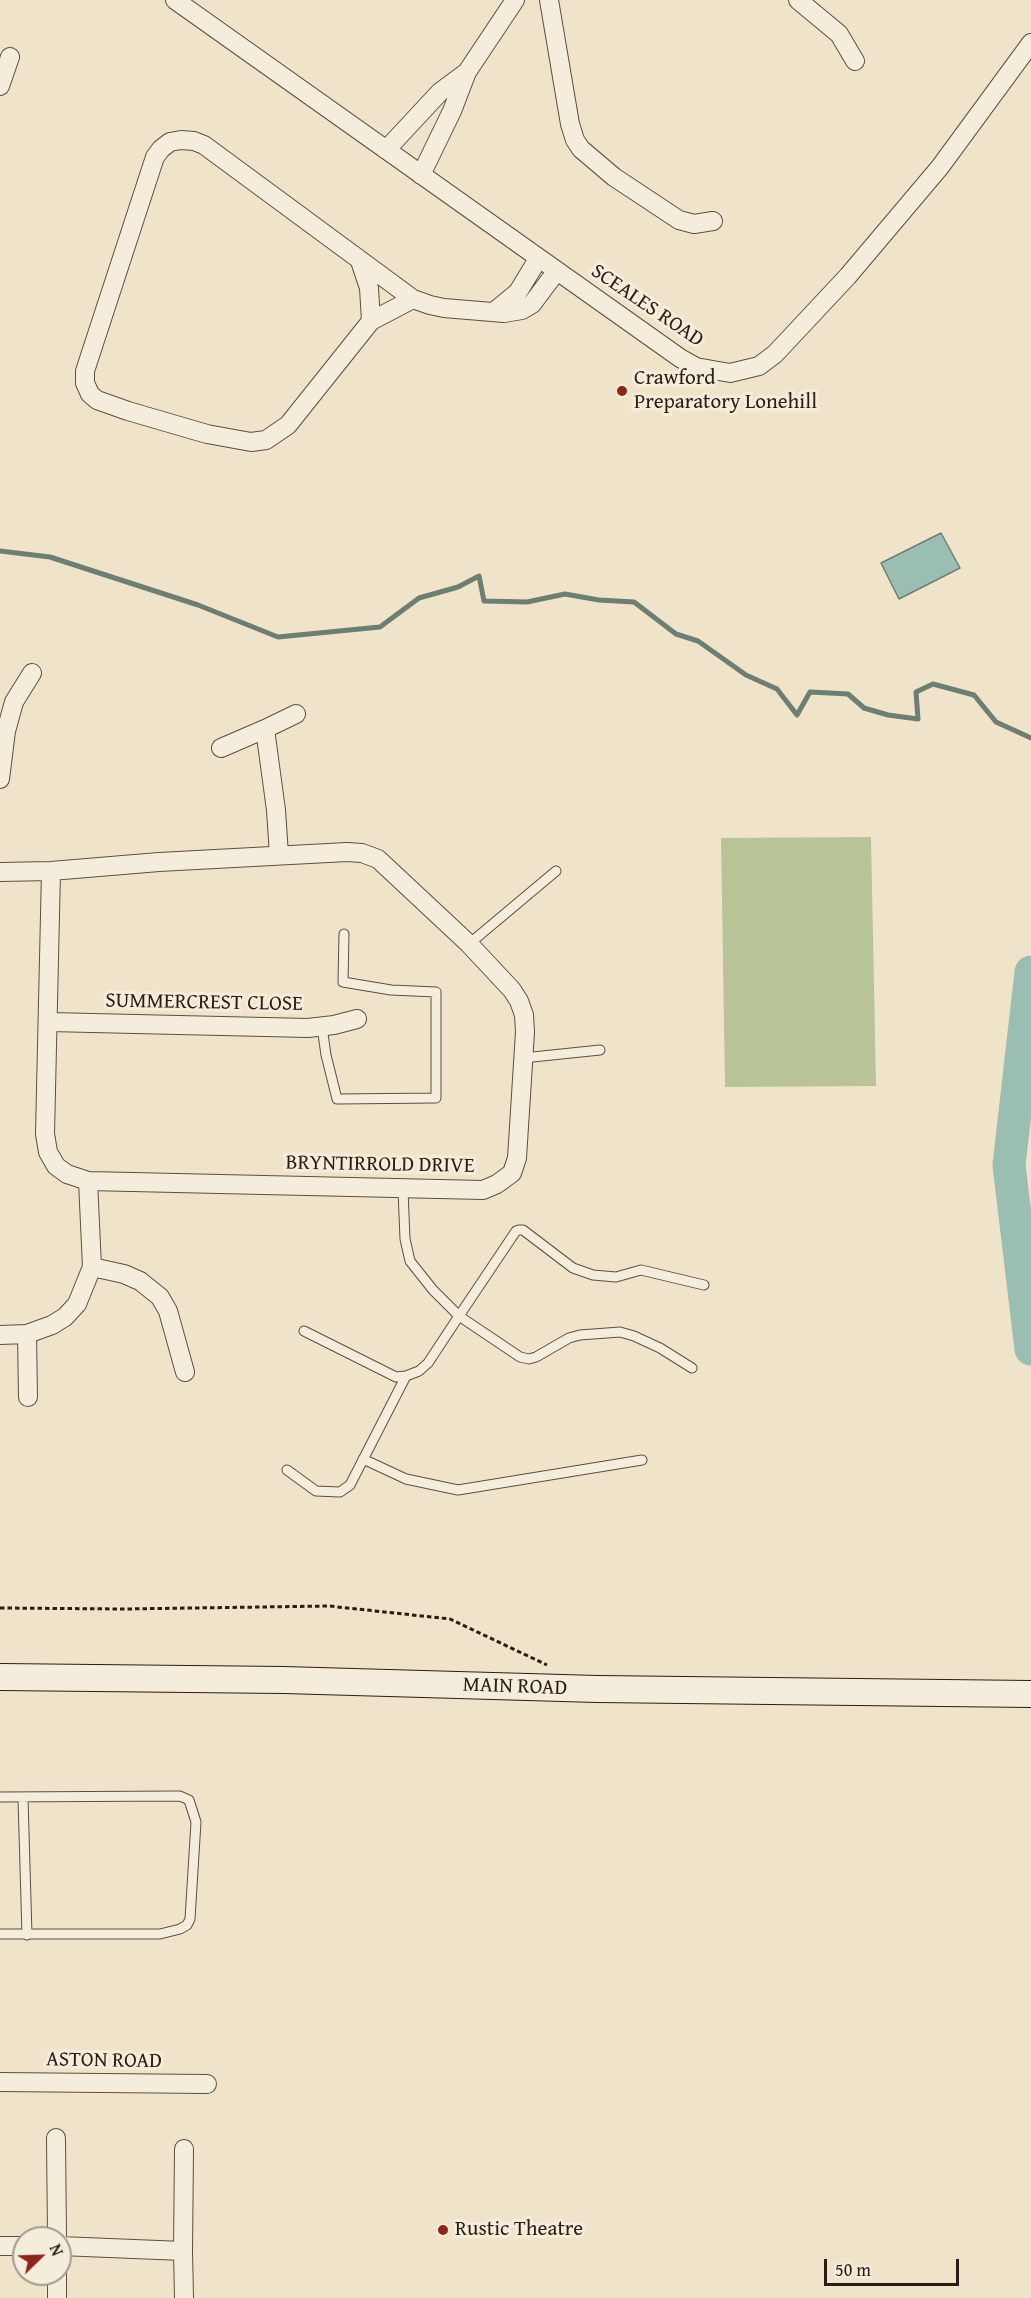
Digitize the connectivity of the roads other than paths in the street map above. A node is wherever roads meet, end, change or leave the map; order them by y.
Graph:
1 (175, 0) edge
2 (515, 0) edge
3 (549, 0) edge
4 (798, 0) edge
5 (1031, 44) edge
6 (10, 57) dead end
7 (855, 61) dead end
8 (467, 72) junction
9 (0, 86) edge
10 (386, 150) junction
11 (421, 176) junction
12 (713, 220) dead end
13 (538, 260) junction
14 (360, 261) junction
15 (555, 272) junction
16 (413, 298) junction
17 (495, 311) junction
18 (371, 321) junction
19 (32, 673) dead end
20 (296, 714) dead end
21 (265, 729) junction
22 (221, 748) dead end
23 (0, 779) edge
24 (279, 855) junction
25 (51, 871) junction
26 (556, 871) dead end
27 (0, 872) edge
28 (344, 934) dead end
29 (469, 944) junction
30 (357, 1019) dead end
31 (49, 1022) junction
32 (322, 1027) junction
33 (600, 1050) dead end
34 (523, 1058) junction
35 (88, 1181) junction
36 (403, 1190) junction
37 (92, 1267) junction
38 (704, 1285) dead end
39 (459, 1316) junction
40 (304, 1331) dead end
41 (27, 1334) junction
42 (0, 1335) edge
43 (692, 1368) dead end
44 (185, 1372) dead end
45 (406, 1376) junction
46 (28, 1397) dead end
47 (363, 1459) junction
48 (642, 1460) dead end
49 (287, 1470) dead end
50 (0, 1677) edge
51 (1031, 1694) edge
52 (0, 1797) edge
53 (23, 1797) junction
54 (0, 1934) edge
55 (27, 1935) junction
56 (0, 2082) edge
57 (207, 2084) dead end
58 (56, 2138) dead end
59 (184, 2150) dead end
60 (57, 2226) edge
61 (72, 2246) edge
62 (183, 2251) junction
63 (184, 2298) edge

1 - 10 street, SCEALES ROAD
2 - 8 street
3 - 12 street
4 - 7 street
5 - 15 street, SCEALES ROAD
6 - 9 street
8 - 10 street
8 - 11 street
10 - 11 street, SCEALES ROAD
11 - 13 street, SCEALES ROAD
13 - 15 street, SCEALES ROAD
13 - 17 street
14 - 16 street
14 - 18 street
14 - 18 street
15 - 17 street
16 - 17 street
16 - 18 street
19 - 23 street
20 - 21 street
21 - 22 street
21 - 24 street
24 - 25 street, BRYNTIRROLD DRIVE
24 - 29 street, BRYNTIRROLD DRIVE
25 - 27 street, BRYNTIRROLD DRIVE
25 - 31 street, BRYNTIRROLD DRIVE
26 - 29 lane
28 - 32 lane
29 - 34 street, BRYNTIRROLD DRIVE
30 - 32 street, SUMMERCREST CLOSE
31 - 32 street, SUMMERCREST CLOSE
31 - 35 street, BRYNTIRROLD DRIVE
33 - 34 lane
34 - 36 street, BRYNTIRROLD DRIVE
35 - 36 street, BRYNTIRROLD DRIVE
35 - 37 street
36 - 39 lane
37 - 41 street
37 - 44 street
38 - 39 lane
39 - 43 lane
39 - 45 lane
40 - 45 lane
41 - 42 street
41 - 46 street
45 - 47 lane
47 - 48 lane
47 - 49 lane
50 - 51 main road, MAIN ROAD
52 - 53 lane
53 - 55 lane
53 - 55 lane
54 - 55 lane
56 - 57 street, ASTON ROAD
58 - 60 street
59 - 62 street
61 - 62 street
62 - 63 street

